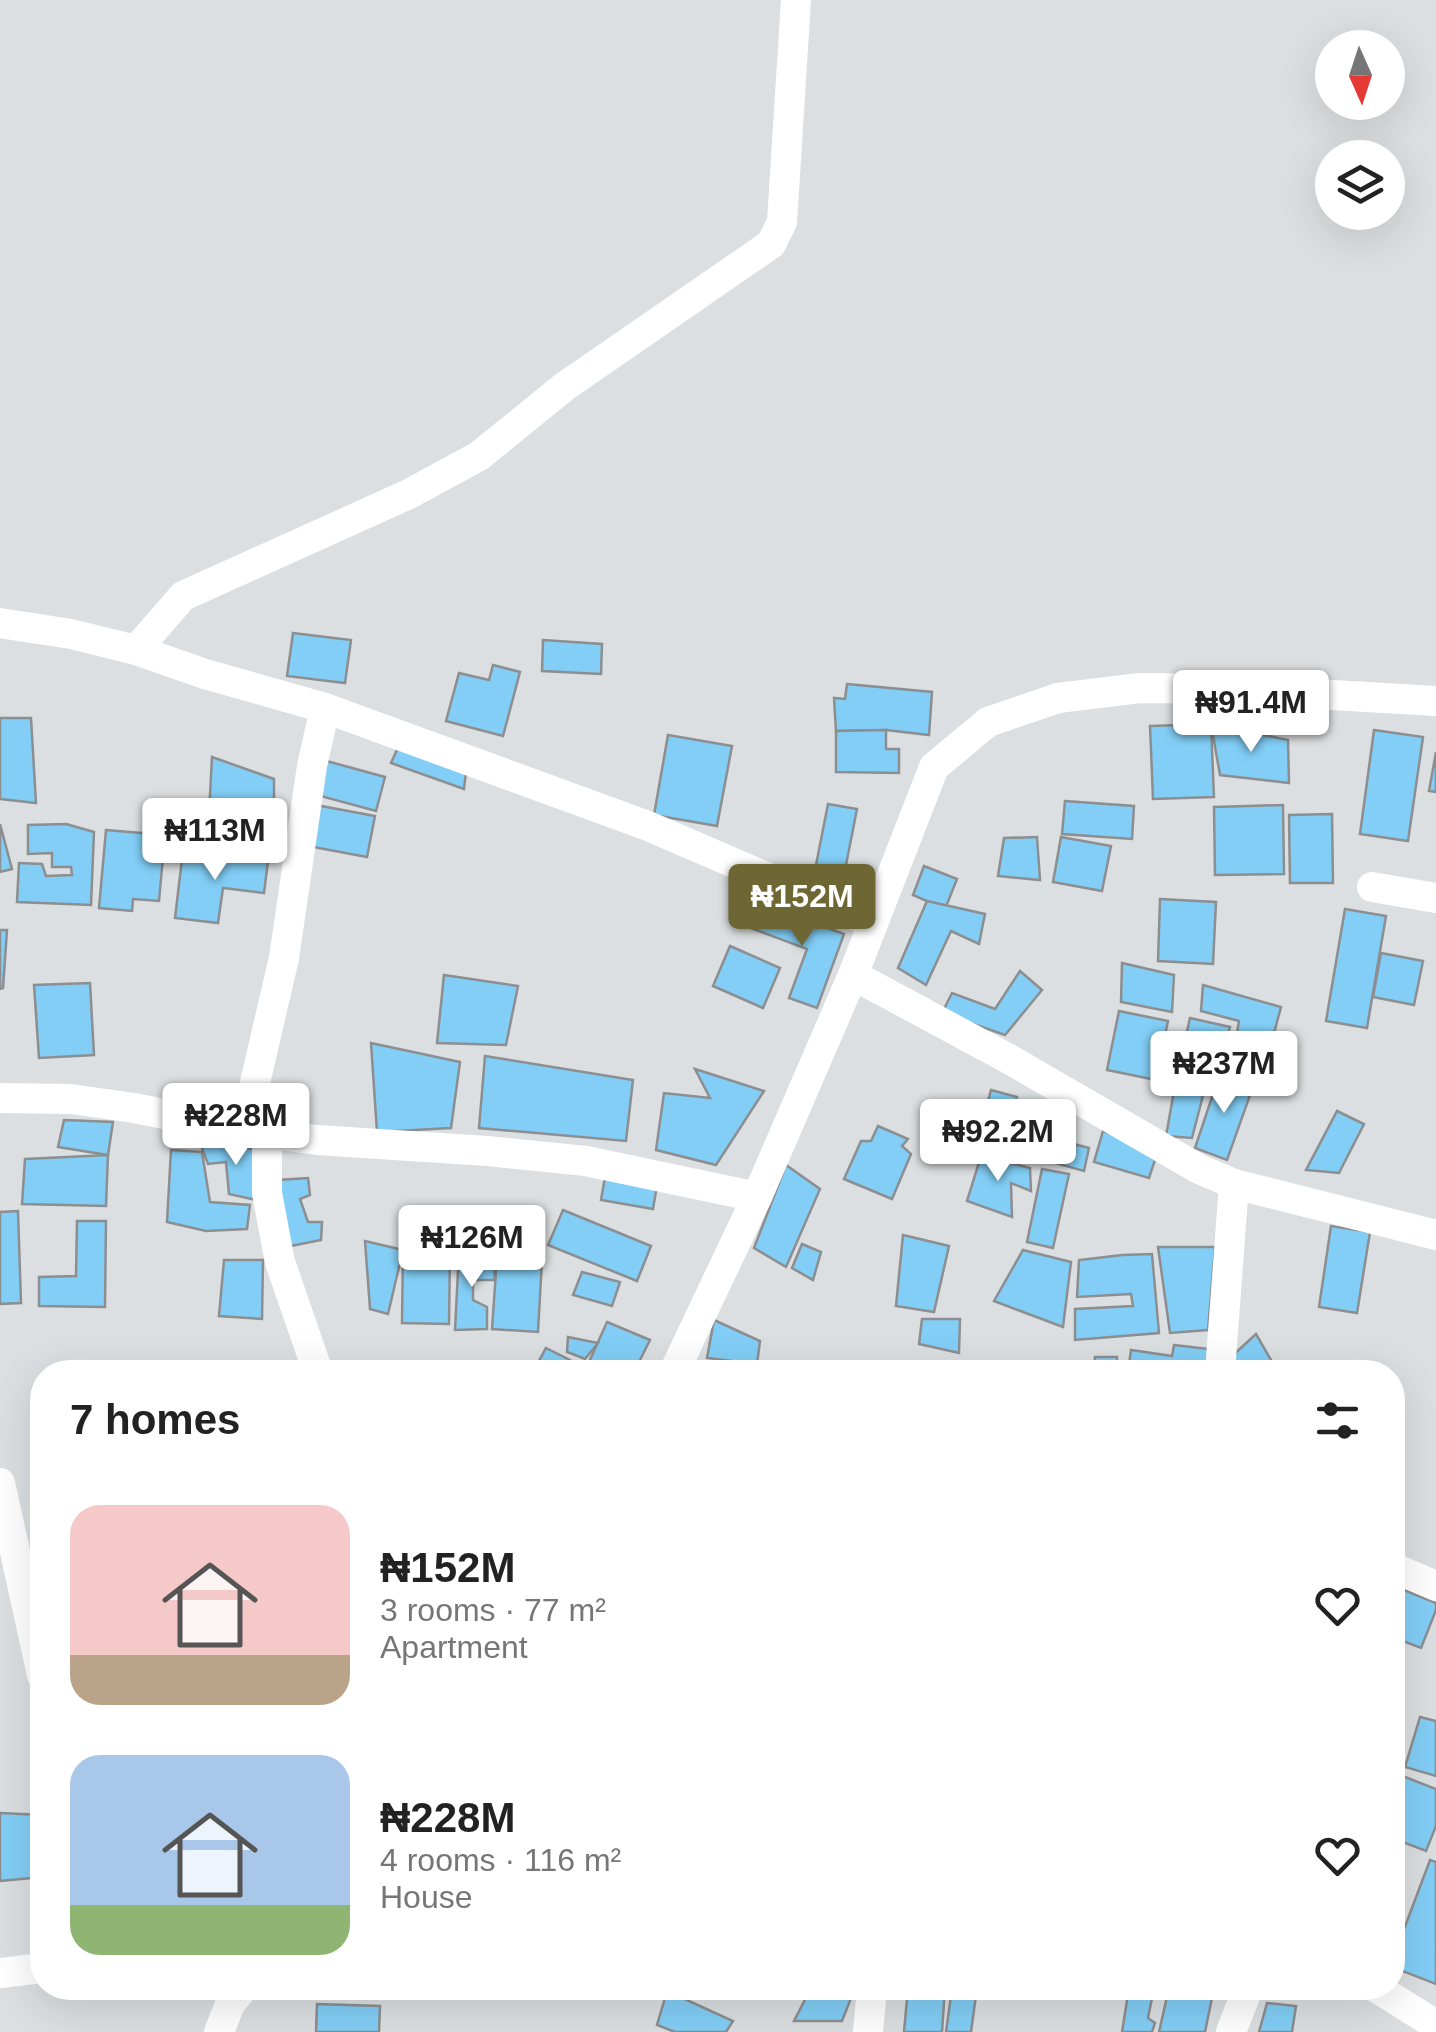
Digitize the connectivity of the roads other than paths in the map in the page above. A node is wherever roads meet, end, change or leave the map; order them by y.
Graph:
1 (796, 0) edge
2 (0, 623) edge
3 (136, 650) junction
4 (1436, 700) edge
5 (326, 708) junction
6 (1372, 887) dead end
7 (1436, 898) edge
8 (873, 924) junction
9 (854, 975) junction
10 (0, 1098) edge
11 (256, 1132) junction
12 (1234, 1184) junction
13 (757, 1197) junction
14 (1436, 1235) edge
15 (314, 1360) edge
16 (680, 1360) edge
17 (1221, 1360) edge
18 (0, 1483) edge
19 (1405, 1573) edge
20 (22, 1584) edge
21 (1436, 1586) edge
22 (30, 1620) edge
23 (30, 1969) edge
24 (0, 1973) edge
25 (871, 2000) edge
26 (1243, 2000) edge
27 (1396, 2000) edge
28 (1436, 2026) edge
29 (868, 2032) edge
30 (1231, 2032) edge

1 - 3 street
2 - 3 street
3 - 5 street
4 - 8 street
5 - 8 street
5 - 11 street
6 - 7 street
8 - 9 street
9 - 12 street
9 - 13 street
10 - 11 street
11 - 13 street
11 - 15 street
12 - 14 street
12 - 17 street
13 - 16 street
18 - 20 street
19 - 21 street
20 - 22 street
23 - 24 street
25 - 29 street
26 - 30 street
27 - 28 street

